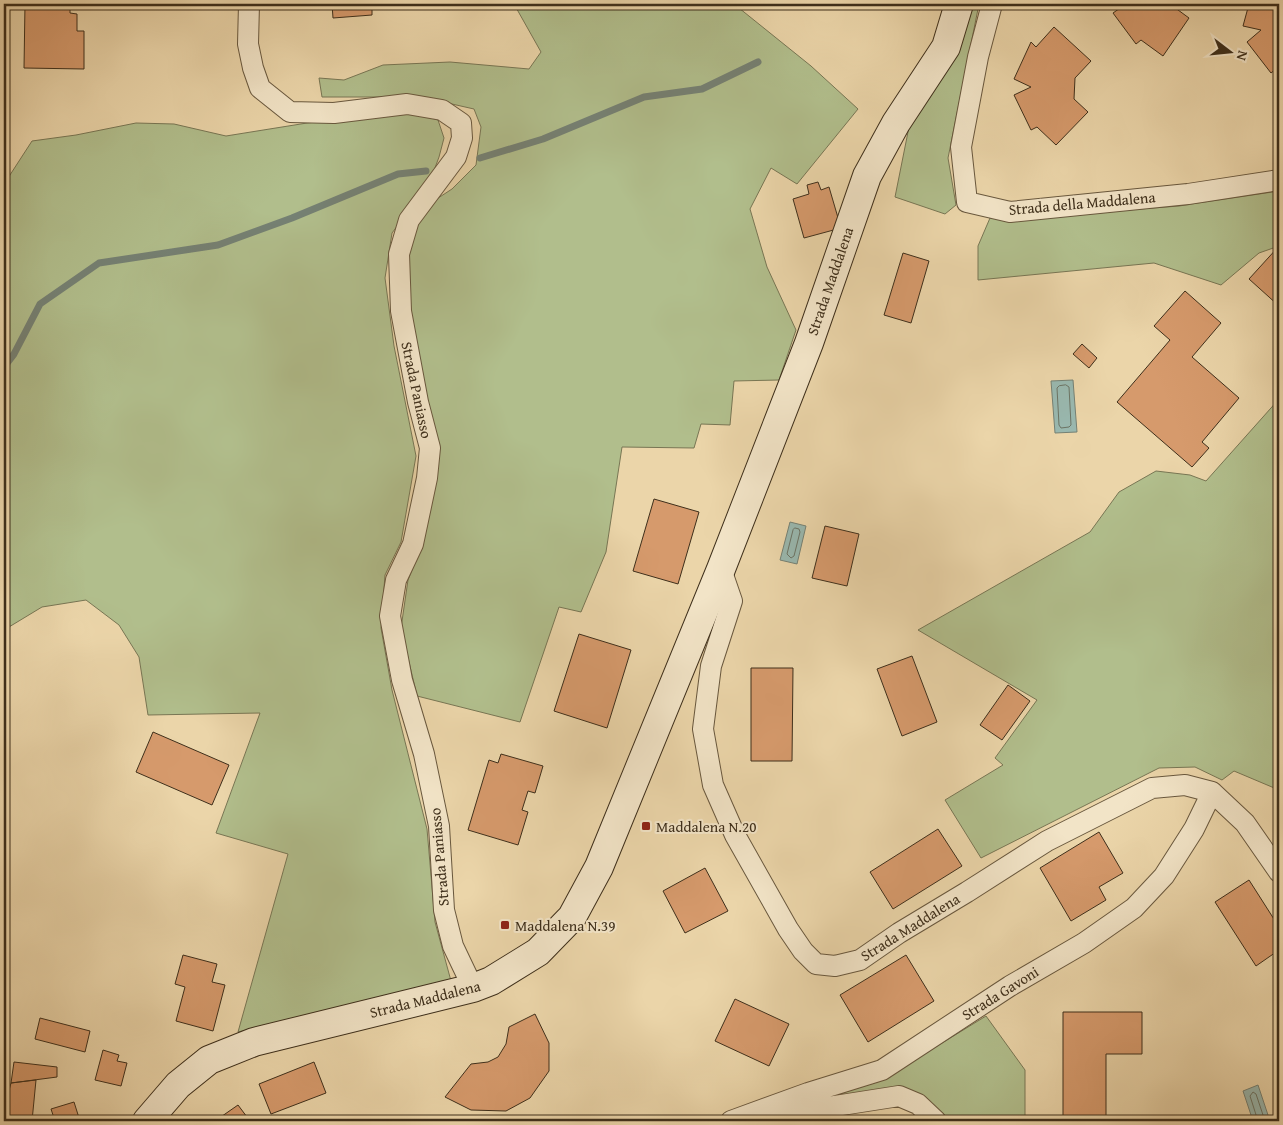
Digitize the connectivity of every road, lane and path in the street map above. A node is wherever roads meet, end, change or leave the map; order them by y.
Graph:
1 (249, 4) edge
2 (959, 4) edge
3 (992, 4) edge
4 (1279, 180) edge
5 (721, 569) junction
6 (1212, 792) junction
7 (1279, 872) edge
8 (473, 988) junction
9 (764, 1110) junction
10 (146, 1121) edge
11 (731, 1121) edge
12 (936, 1121) edge

1 - 8 street, Strada Paniasso
2 - 5 street, Strada Maddalena
3 - 4 street, Strada della Maddalena
5 - 6 street, Strada Maddalena
5 - 8 street, Strada Maddalena
6 - 7 street, Strada Maddalena
6 - 9 street, Strada Gavoni
8 - 10 street, Strada Maddalena
9 - 11 street, Strada Gavoni
9 - 12 street

